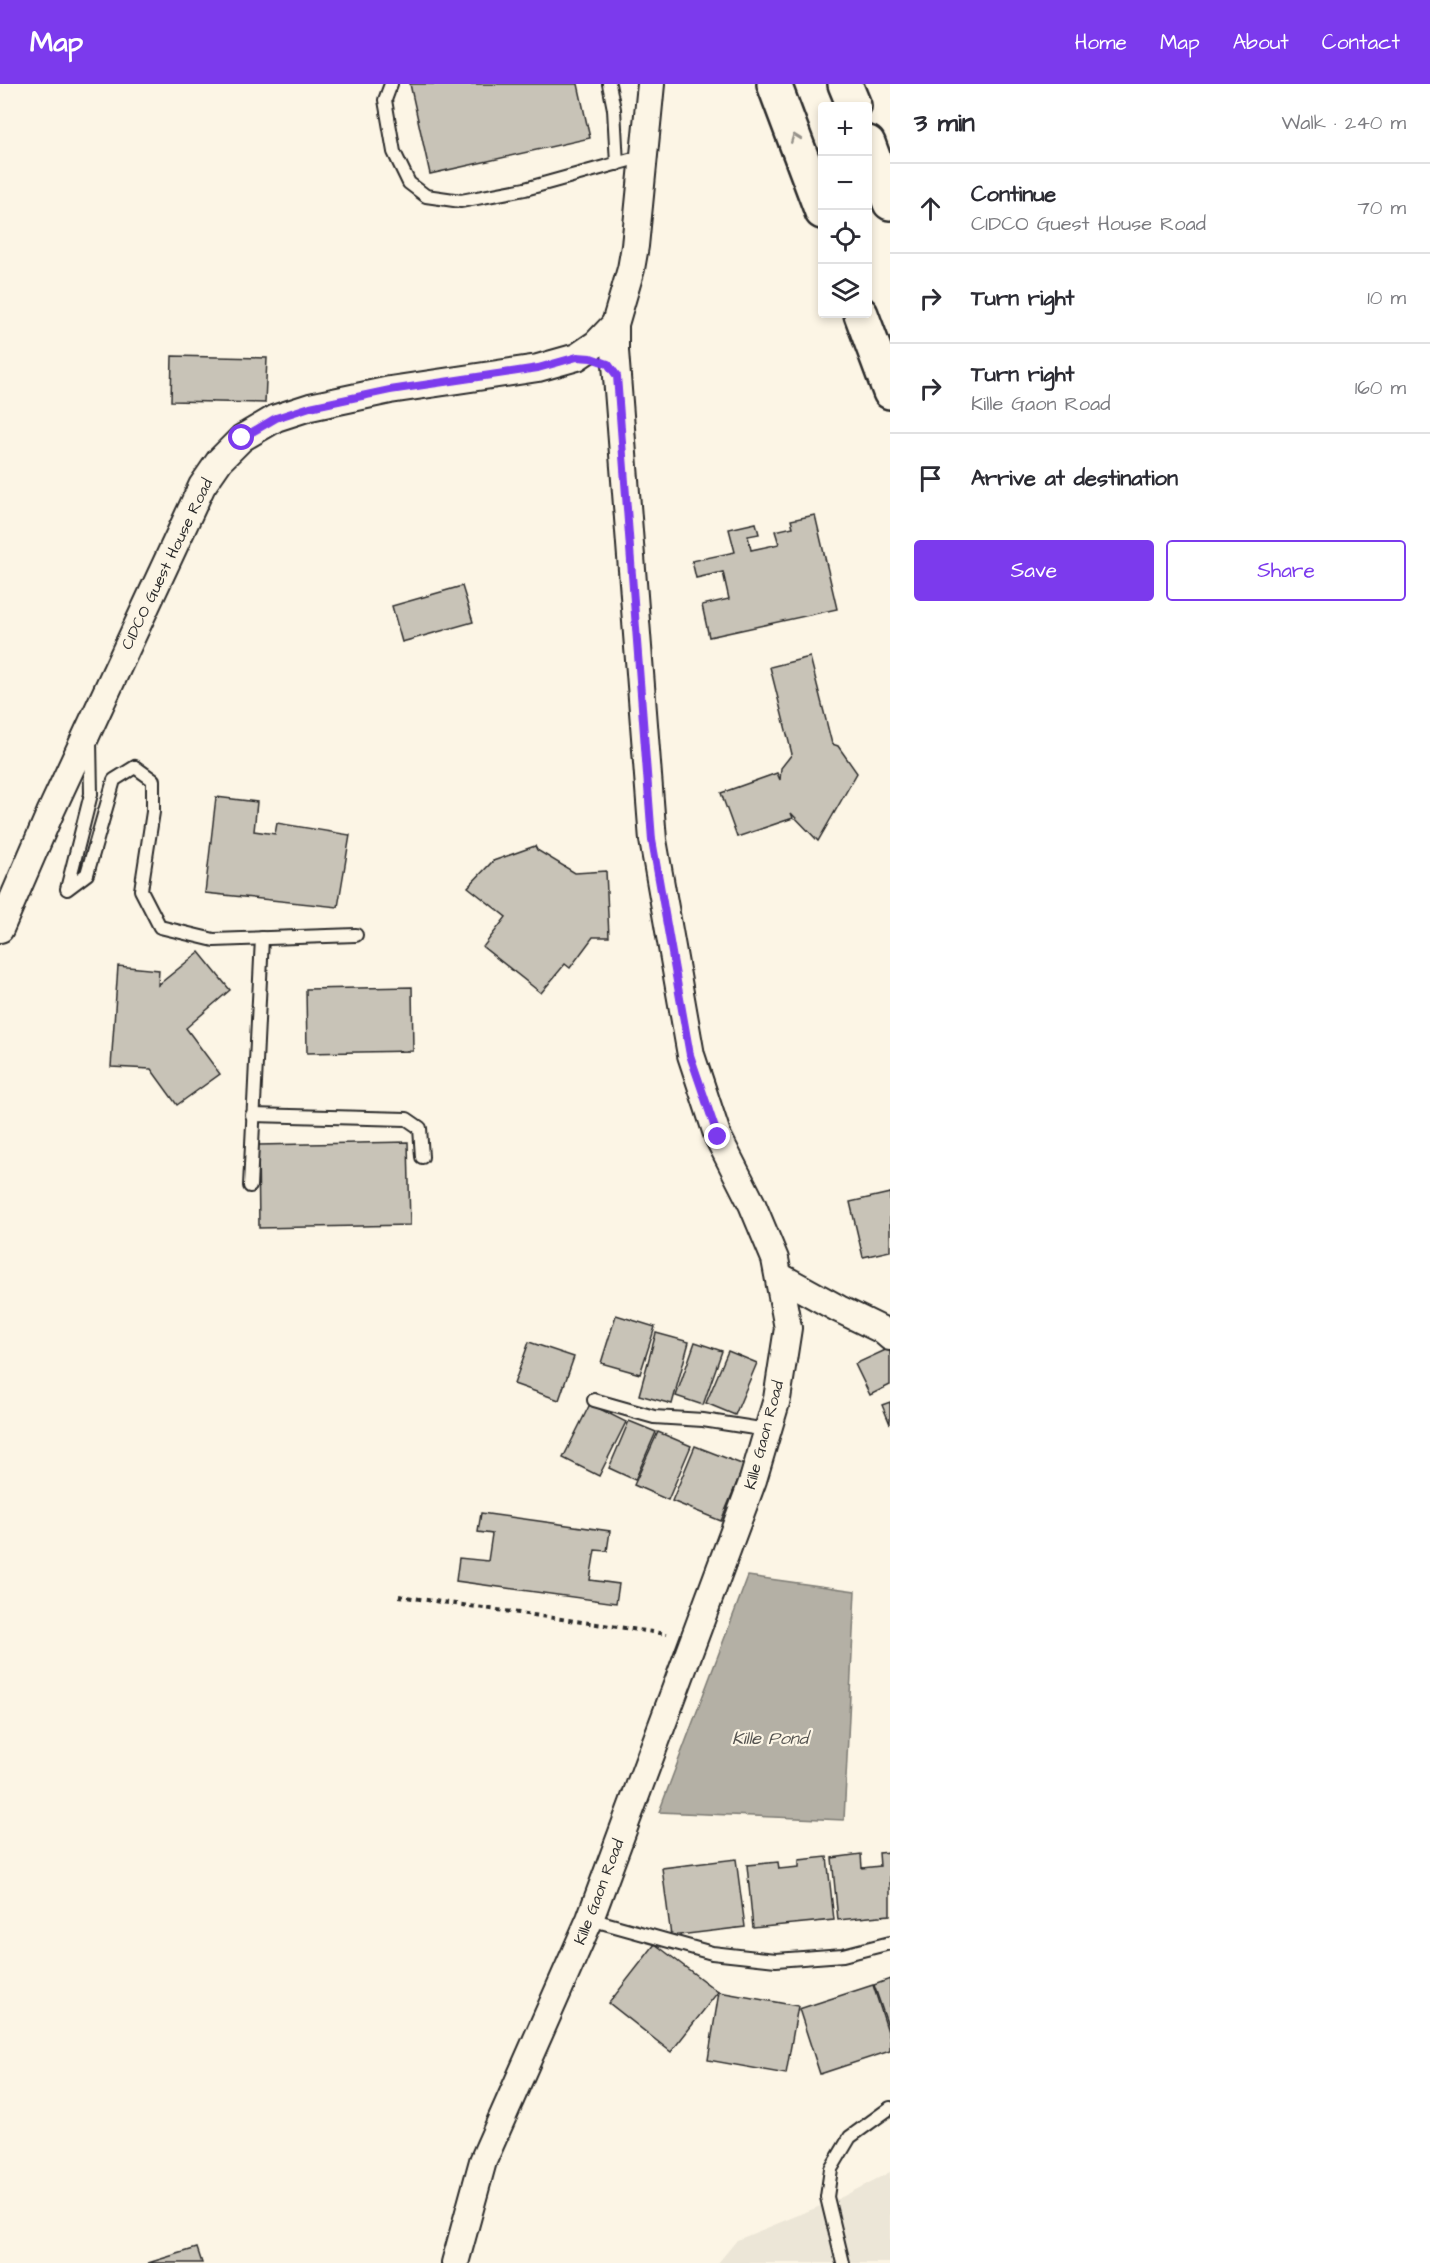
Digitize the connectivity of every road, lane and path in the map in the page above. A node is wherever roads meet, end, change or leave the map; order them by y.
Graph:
1 (391, 84) edge
2 (609, 84) edge
3 (651, 84) edge
4 (774, 84) edge
5 (845, 84) edge
6 (852, 102) edge
7 (645, 156) junction
8 (872, 156) edge
9 (617, 164) junction
10 (890, 203) edge
11 (821, 210) edge
12 (862, 318) edge
13 (615, 324) junction
14 (577, 357) junction
15 (617, 376) junction
16 (890, 392) edge
17 (90, 728) junction
18 (0, 929) edge
19 (356, 935) dead end
20 (262, 938) junction
21 (252, 1115) junction
22 (422, 1157) dead end
23 (250, 1186) dead end
24 (778, 1276) junction
25 (890, 1337) edge
26 (594, 1400) dead end
27 (767, 1430) junction
28 (399, 1596) dead end
29 (694, 1638) junction
30 (590, 1919) junction
31 (890, 1943) edge
32 (890, 2108) edge
33 (455, 2263) edge
34 (843, 2263) edge

1 - 9 lane
2 - 9 lane
3 - 7 street
11 -> 4 highway
5 - 6 highway
7 - 9 lane
7 - 13 street
8 - 10 highway
12 - 16 highway
13 - 14 street, CIDCO Guest House Road
13 - 15 street, Kille Gaon Road
14 - 15 street
14 - 17 street, CIDCO Guest House Road
15 - 24 street, Kille Gaon Road
17 - 18 street, CIDCO Guest House Road
17 - 20 lane
19 - 20 lane
20 - 21 lane
21 - 22 lane
21 - 23 lane
24 - 25 street
24 - 27 street, Kille Gaon Road
26 - 27 lane
27 - 29 street, Kille Gaon Road
28 - 29 path
29 - 30 street, Kille Gaon Road
30 - 31 lane
30 - 33 street, Kille Gaon Road
32 - 34 lane

